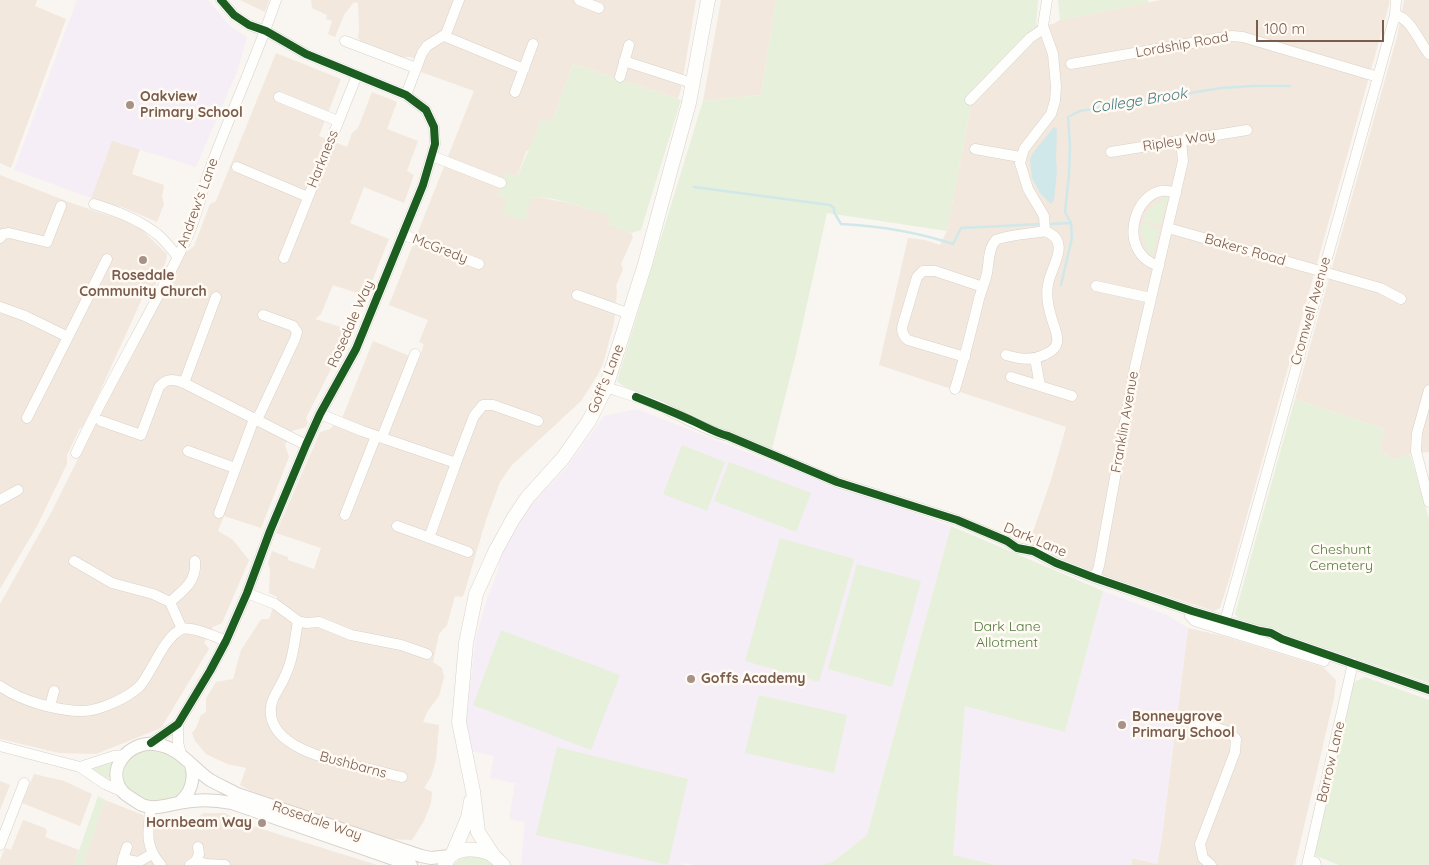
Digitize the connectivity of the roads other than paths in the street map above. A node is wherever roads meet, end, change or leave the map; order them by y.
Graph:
1 (221, 0) edge
2 (276, 0) edge
3 (459, 0) edge
4 (579, 0) edge
5 (708, 0) edge
6 (1047, 0) edge
7 (1396, 0) edge
8 (599, 8) dead end
9 (1395, 15) junction
10 (1044, 29) junction
11 (266, 31) junction
12 (444, 36) junction
13 (345, 40) dead end
14 (533, 44) dead end
15 (629, 45) dead end
16 (1429, 54) edge
17 (624, 61) junction
18 (1071, 64) dead end
19 (416, 68) junction
20 (524, 69) junction
21 (357, 75) junction
22 (620, 77) dead end
23 (1378, 77) junction
24 (692, 83) junction
25 (515, 92) dead end
26 (406, 95) junction
27 (279, 97) dead end
28 (970, 100) dead end
29 (338, 121) junction
30 (1246, 130) dead end
31 (1181, 141) junction
32 (976, 149) dead end
33 (1112, 152) dead end
34 (432, 156) junction
35 (1020, 157) junction
36 (237, 167) dead end
37 (500, 183) dead end
38 (1176, 193) junction
39 (308, 197) junction
40 (94, 204) dead end
41 (61, 206) dead end
42 (1045, 227) junction
43 (1168, 228) junction
44 (402, 234) junction
45 (0, 238) edge
46 (178, 257) junction
47 (284, 258) dead end
48 (107, 259) dead end
49 (479, 264) dead end
50 (1159, 266) junction
51 (1323, 272) junction
52 (1096, 286) dead end
53 (983, 287) junction
54 (577, 295) dead end
55 (216, 297) dead end
56 (1151, 298) junction
57 (1401, 299) dead end
58 (0, 307) edge
59 (630, 314) junction
60 (263, 315) dead end
61 (68, 337) junction
62 (415, 354) dead end
63 (1006, 355) dead end
64 (964, 357) junction
65 (1035, 358) junction
66 (1011, 377) dead end
67 (184, 383) junction
68 (606, 386) junction
69 (1040, 386) junction
70 (956, 389) dead end
71 (1429, 390) edge
72 (1072, 396) dead end
73 (320, 414) junction
74 (27, 418) dead end
75 (255, 420) junction
76 (100, 421) dead end
77 (538, 421) dead end
78 (379, 436) junction
79 (306, 445) junction
80 (188, 451) dead end
81 (76, 453) dead end
82 (456, 464) junction
83 (235, 468) junction
84 (18, 490) dead end
85 (0, 500) edge
86 (1429, 502) edge
87 (219, 513) dead end
88 (345, 515) dead end
89 (397, 526) dead end
90 (429, 538) junction
91 (468, 552) dead end
92 (74, 561) dead end
93 (195, 561) dead end
94 (1095, 578) junction
95 (247, 593) junction
96 (170, 602) junction
97 (1192, 612) junction
98 (298, 621) junction
99 (1225, 621) junction
100 (182, 629) junction
101 (226, 641) junction
102 (427, 654) dead end
103 (1327, 654) junction
104 (1353, 663) junction
105 (0, 686) edge
106 (1429, 690) edge
107 (54, 691) dead end
108 (50, 706) junction
109 (1182, 716) dead end
110 (178, 724) junction
111 (151, 743) junction
112 (0, 746) edge
113 (181, 754) junction
114 (124, 755) junction
115 (191, 765) junction
116 (80, 766) junction
117 (402, 777) dead end
118 (24, 783) dead end
119 (473, 791) junction
120 (123, 792) junction
121 (180, 803) junction
122 (151, 807) junction
123 (0, 845) edge
124 (127, 847) dead end
125 (198, 847) dead end
126 (152, 854) junction
127 (449, 858) edge
128 (498, 860) edge
129 (122, 862) edge
130 (193, 863) edge
131 (1310, 863) edge
132 (161, 865) edge
133 (225, 865) edge
134 (411, 865) edge
135 (1211, 865) edge

1 - 11 street, Rosedale Way
2 - 11 street, Andrew's Lane
3 - 12 street
4 - 8 street
5 - 24 main road, Goff's Lane
6 - 10 street
7 - 9 street, Cromwell Avenue
9 - 16 street
9 - 23 street, Cromwell Avenue
10 - 28 street
10 - 35 street
11 - 21 street, Rosedale Way
11 - 46 street, Andrew's Lane
12 - 19 street
12 - 20 street
13 - 19 street
14 - 20 street
15 - 17 street
17 - 22 street
17 - 24 street
18 - 23 street, Lordship Road
19 - 26 street
20 - 25 street
21 - 26 street, Rosedale Way
21 - 29 street, Harkness
23 - 51 street, Cromwell Avenue
24 - 59 main road, Goff's Lane
26 - 34 street, Rosedale Way
27 - 29 street, Harkness
29 - 39 street, Harkness
30 - 31 street, Ripley Way
31 - 33 street, Ripley Way
31 - 38 street, Franklin Avenue
32 - 35 street
34 - 37 street
34 - 44 street, Rosedale Way
35 - 42 street
36 - 39 street, Harkness
38 - 43 street, Franklin Avenue
38 - 50 street
39 - 47 street, Harkness
40 - 46 street
41 - 45 street
42 - 53 street
42 - 65 street
43 - 50 street, Franklin Avenue
43 - 51 street, Bakers Road
44 - 49 street, McGredy
44 - 73 street, Rosedale Way
46 - 81 street, Andrew's Lane
48 - 61 street
50 - 56 street, Franklin Avenue
51 - 57 street, Bakers Road
51 - 99 street, Cromwell Avenue
52 - 56 street
53 - 64 street
53 - 64 street
54 - 59 street
55 - 67 street
56 - 94 street, Franklin Avenue
58 - 61 street
59 - 68 main road, Goff's Lane
60 - 75 street
61 - 74 street
62 - 78 street
63 - 65 street
64 - 70 street
65 - 69 street
66 - 69 street
67 - 75 street
67 - 76 street
68 - 94 street, Dark Lane
68 - 119 main road, Goff's Lane
69 - 72 street
71 - 86 street
73 - 78 street
73 - 79 street, Rosedale Way
75 - 79 street
75 - 83 street
77 - 82 street
78 - 82 street
78 - 88 street
79 - 95 street, Rosedale Way
80 - 83 street
82 - 90 street
83 - 87 street
84 - 85 street
89 - 90 street
90 - 91 street
92 - 96 street
93 - 96 street
94 - 97 street, Dark Lane
95 - 98 street
95 - 101 street, Rosedale Way
96 - 100 street
97 - 99 street, Dark Lane
97 - 103 street
98 - 102 street
98 - 117 street, Bushbarns
99 - 103 street, Dark Lane
100 - 101 street
100 - 108 street
101 - 110 street, Rosedale Way
103 - 104 street, Dark Lane
104 - 106 street, Dark Lane
104 - 131 street, Barrow Lane
105 - 108 street
107 - 108 street
109 - 135 street
110 - 111 street, Rosedale Way
110 - 113 street
111 - 113 street, Rosedale Way
111 - 114 street, Rosedale Way
112 - 116 street
113 - 115 street, Rosedale Way
114 - 116 street, Rosedale Way
114 - 120 street
115 - 121 street
115 - 127 street, Rosedale Way
116 - 120 street
118 - 123 street
119 - 127 main road, Goff's Lane
119 - 128 main road, Goff's Lane
120 - 122 street
121 - 122 street, Rosedale Way
121 - 134 street, Rosedale Way
122 - 126 street
124 - 129 street
125 - 130 street
126 - 129 street
126 - 132 street
127 - 128 main road
130 - 133 street

